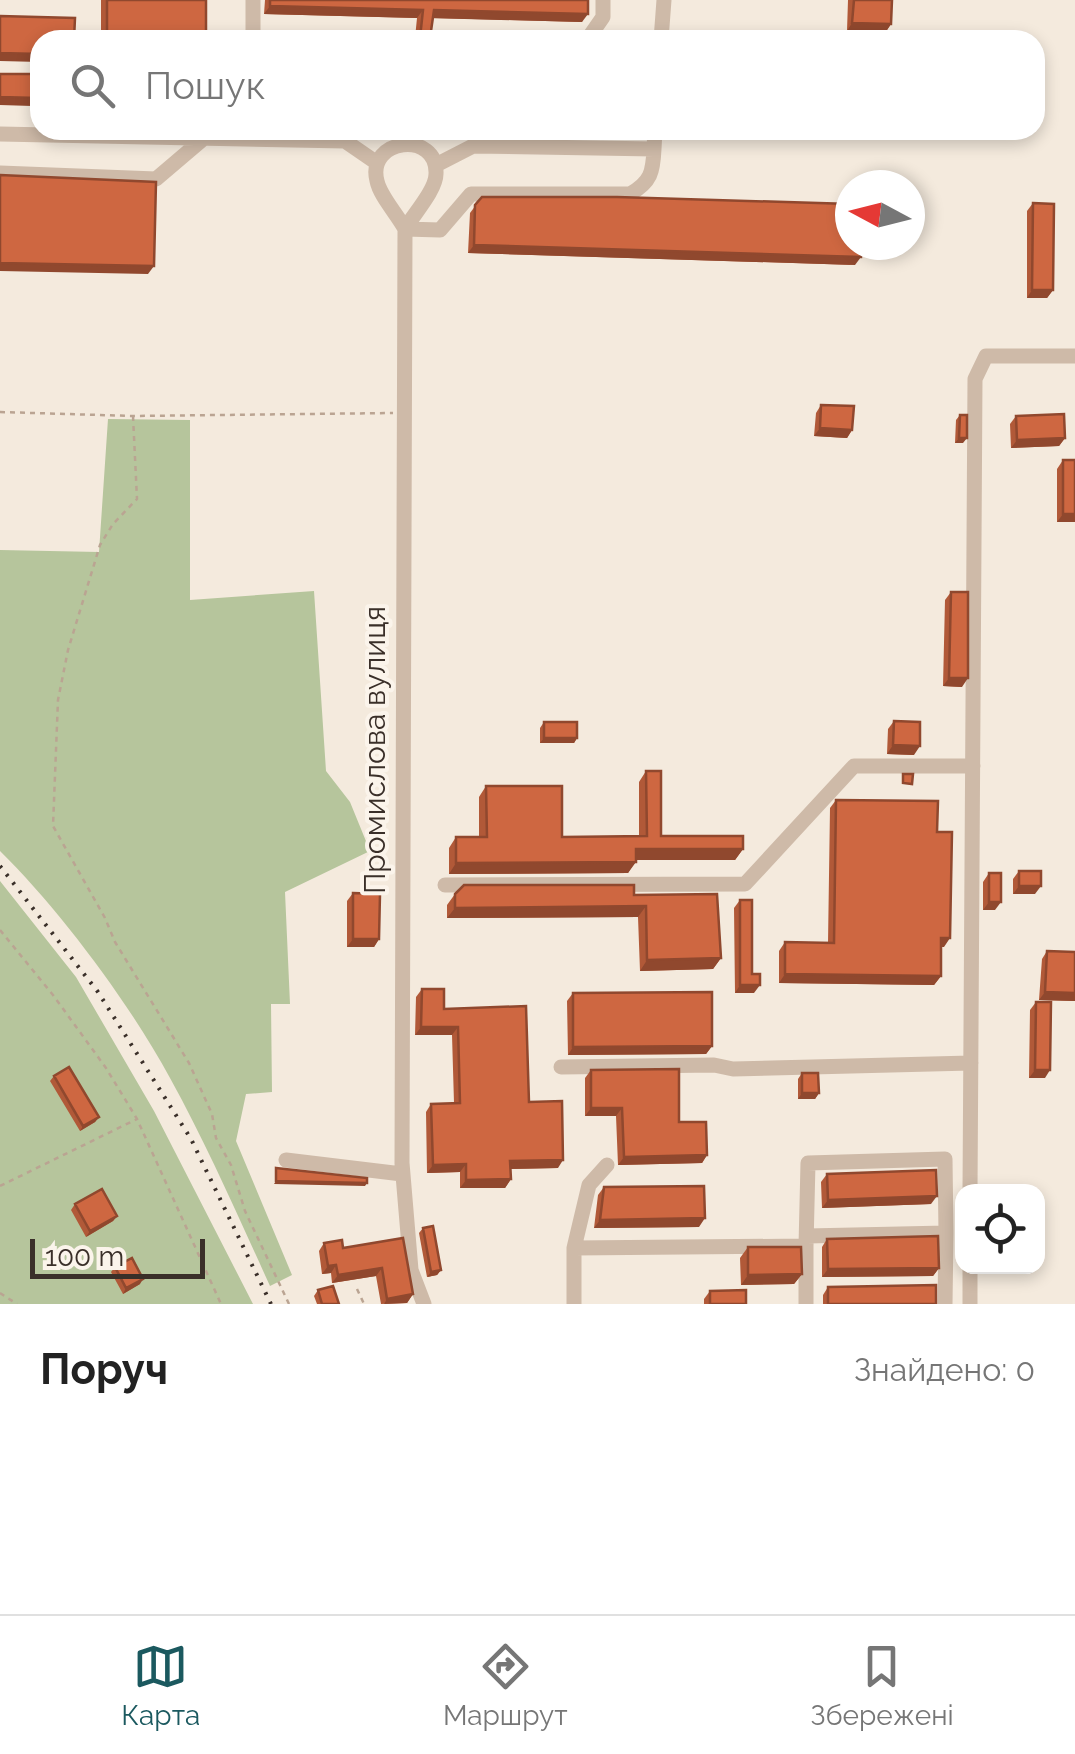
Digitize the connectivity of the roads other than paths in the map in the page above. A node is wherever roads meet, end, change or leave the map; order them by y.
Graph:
1 (253, 0) edge
2 (603, 0) edge
3 (664, 0) edge
4 (253, 30) edge
5 (594, 30) edge
6 (662, 30) edge
7 (0, 134) edge
8 (30, 135) edge
9 (201, 140) edge
10 (332, 140) edge
11 (654, 140) edge
12 (654, 149) junction
13 (377, 163) junction
14 (436, 166) junction
15 (0, 173) edge
16 (387, 198) junction
17 (423, 199) junction
18 (405, 228) junction
19 (1075, 356) edge
20 (973, 766) junction
21 (444, 885) dead end
22 (971, 1063) junction
23 (561, 1067) dead end
24 (286, 1160) dead end
25 (945, 1162) junction
26 (970, 1162) junction
27 (607, 1165) dead end
28 (402, 1174) junction
29 (970, 1184) edge
30 (946, 1234) junction
31 (807, 1241) junction
32 (574, 1248) junction
33 (970, 1274) edge
34 (424, 1304) edge
35 (574, 1304) edge
36 (806, 1304) edge
37 (946, 1304) edge
38 (970, 1304) edge

1 - 4 street
2 - 5 street
3 - 6 street
7 - 8 street
9 - 15 street
10 - 13 street
11 - 12 street
12 - 14 street
12 - 18 street
13 - 14 street
13 - 16 street
14 - 17 street
16 - 17 street
16 - 18 street
17 - 18 street
18 - 28 street, Промислова вулиця
19 - 20 street
20 - 21 street
20 - 22 street
22 - 23 street
22 - 26 street
24 - 28 street
25 - 26 street
25 - 30 street
25 - 31 street
26 - 29 street
27 - 32 street
28 - 34 street, Промислова вулиця
30 - 31 street
30 - 37 street
31 - 32 street
31 - 36 street
32 - 35 street
33 - 38 street

